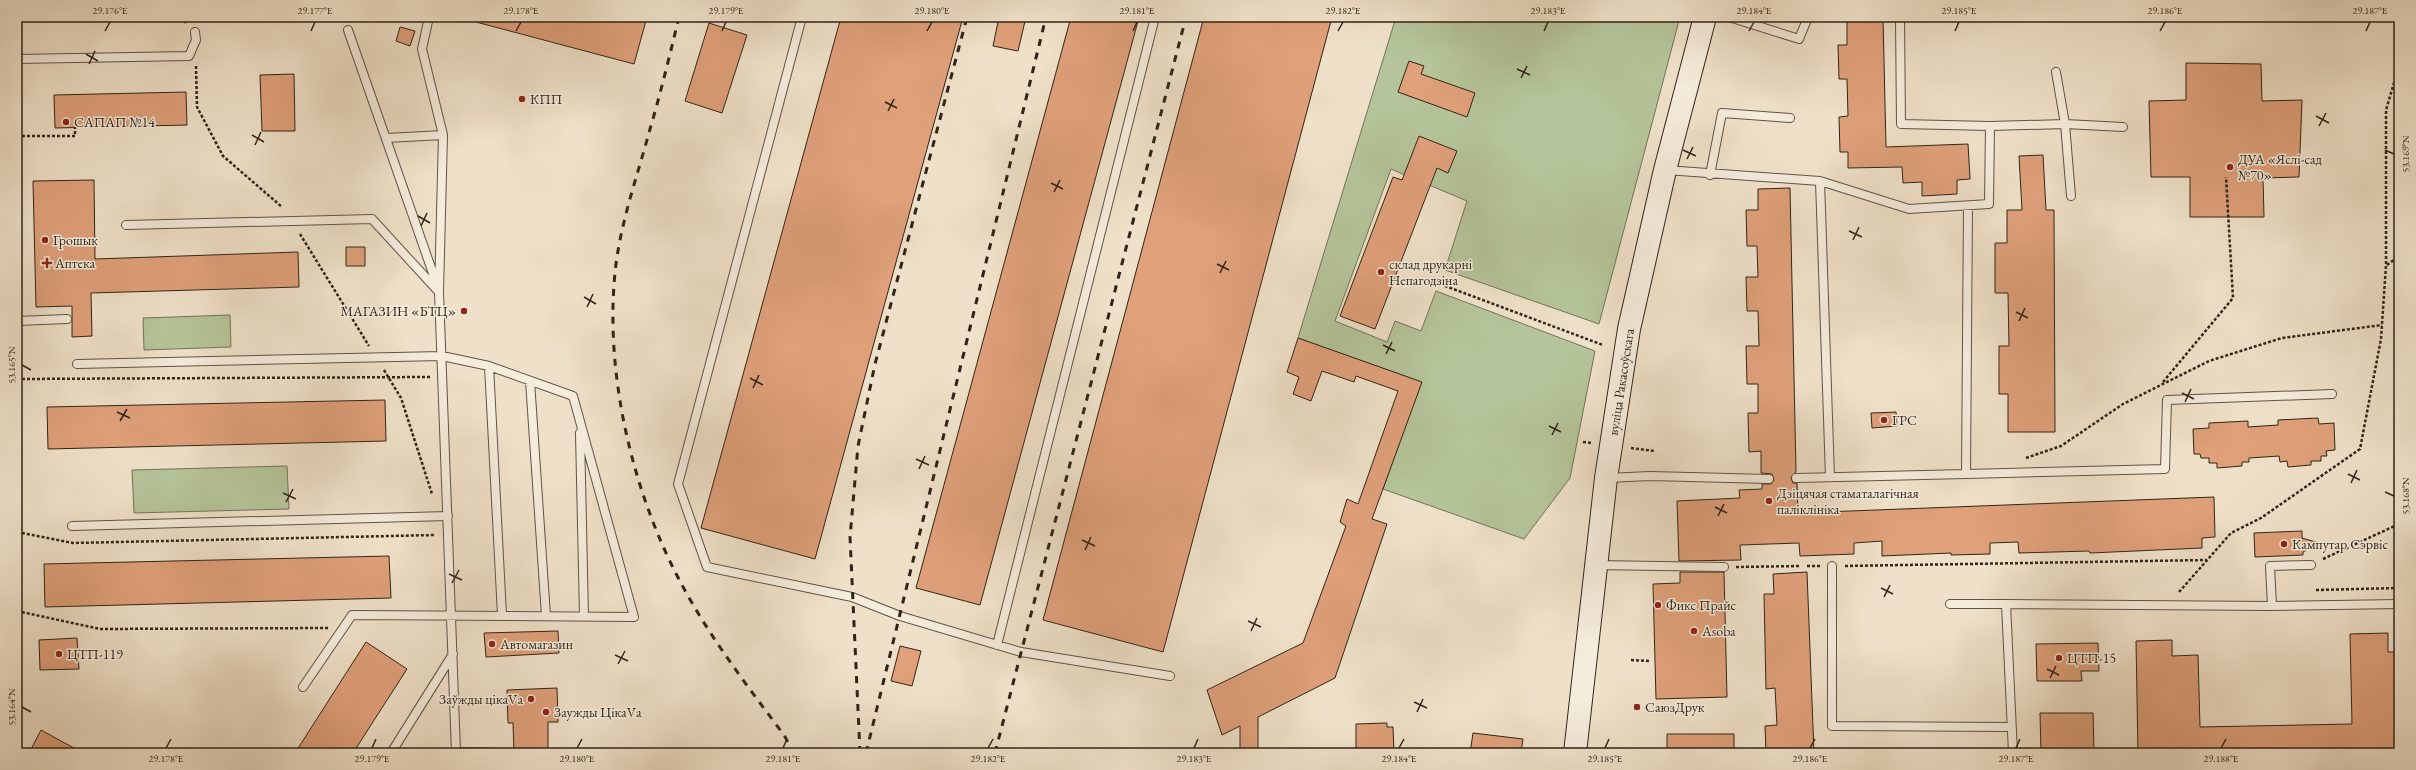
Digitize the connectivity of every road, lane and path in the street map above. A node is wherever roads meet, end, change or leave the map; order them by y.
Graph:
1 (182, 17) edge
2 (429, 17) edge
3 (802, 17) edge
4 (1155, 17) edge
5 (1705, 17) edge
6 (1729, 17) edge
7 (1808, 17) edge
8 (1900, 17) edge
9 (348, 30) dead end
10 (195, 36) junction
11 (17, 60) edge
12 (2399, 66) edge
13 (2056, 72) dead end
14 (1790, 118) dead end
15 (2065, 124) junction
16 (1990, 126) junction
17 (2123, 127) dead end
18 (75, 128) dead end
19 (443, 135) junction
20 (17, 136) edge
21 (386, 138) junction
22 (1665, 170) junction
23 (1710, 174) junction
24 (2226, 177) dead end
25 (1820, 181) junction
26 (2071, 196) dead end
27 (1968, 206) junction
28 (292, 222) junction
29 (126, 225) dead end
30 (2399, 256) edge
31 (2386, 266) junction
32 (1440, 284) dead end
33 (439, 292) junction
34 (67, 319) dead end
35 (17, 321) edge
36 (1603, 345) dead end
37 (442, 356) junction
38 (376, 358) junction
39 (77, 364) dead end
40 (489, 366) junction
41 (442, 376) junction
42 (388, 377) junction
43 (17, 378) edge
44 (530, 381) junction
45 (2162, 384) dead end
46 (2332, 394) dead end
47 (580, 420) junction
48 (1966, 474) junction
49 (1830, 477) junction
50 (1606, 478) junction
51 (1796, 478) dead end
52 (1769, 479) dead end
53 (444, 516) junction
54 (2399, 524) edge
55 (72, 526) dead end
56 (17, 532) edge
57 (2207, 560) junction
58 (1596, 565) junction
59 (2312, 565) joint
60 (1800, 566) dead end
61 (1807, 566) dead end
62 (1832, 566) junction
63 (1724, 567) joint
64 (2399, 588) edge
65 (2311, 590) dead end
66 (2181, 591) junction
67 (2188, 591) dead end
68 (1950, 604) dead end
69 (2006, 604) junction
70 (2399, 604) edge
71 (2168, 606) junction
72 (2272, 606) junction
73 (17, 611) edge
74 (451, 614) junction
75 (502, 615) junction
76 (546, 616) junction
77 (584, 616) junction
78 (342, 628) junction
79 (998, 645) junction
80 (453, 654) junction
81 (1631, 660) dead end
82 (1651, 661) dead end
83 (1170, 676) dead end
84 (303, 687) dead end
85 (2011, 727) junction
86 (391, 753) edge
87 (456, 753) edge
88 (509, 753) edge
89 (1575, 753) edge
90 (2013, 753) edge

1 - 10 path
2 - 19 lane
3 - 79 lane
4 - 79 lane
5 - 22 main road, вуліца Ракасоўскага
6 - 7 lane
8 - 16 lane
9 - 21 lane
10 - 11 lane
10 - 28 path
12 - 31 path
13 - 15 lane
14 - 23 lane
15 - 16 lane
15 - 17 lane
15 - 26 lane
16 - 27 lane
18 - 20 path
19 - 21 lane
19 - 33 lane
21 - 33 lane
22 - 23 lane
22 - 50 main road, вуліца Ракасоўскага
23 - 25 lane
24 - 45 path
25 - 27 lane
25 - 49 lane
27 - 48 lane
28 - 29 lane
28 - 33 lane
28 - 38 path
30 - 31 path
31 - 57 path
32 - 36 path
33 - 37 lane
34 - 35 lane
37 - 38 lane
37 - 40 lane
37 - 41 lane
38 - 39 lane
38 - 42 path
40 - 44 lane
40 - 75 lane
41 - 42 path
41 - 53 lane
42 - 43 path
42 - 53 path
44 - 47 lane
44 - 76 lane
46 - 48 lane
47 - 77 lane
47 - 77 lane
48 - 49 lane
49 - 51 lane
50 - 52 lane
50 - 58 main road, вуліца Ракасоўскага
53 - 55 lane
53 - 56 path
53 - 74 lane
54 - 59 path
57 - 62 path
57 - 66 path
58 - 63 lane
58 - 89 main road, вуліца Ракасоўскага
59 - 72 lane
60 - 63 path
61 - 62 path
62 - 85 lane
64 - 65 path
66 - 67 path
66 - 71 path
68 - 69 lane
69 - 71 lane
69 - 85 lane
70 - 72 lane
71 - 72 lane
73 - 78 path
74 - 75 lane
74 - 78 lane
74 - 80 lane
75 - 76 lane
76 - 77 lane
78 - 84 lane
79 - 83 lane
80 - 86 lane
80 - 87 lane
81 - 82 path
85 - 90 lane
87 - 88 lane

